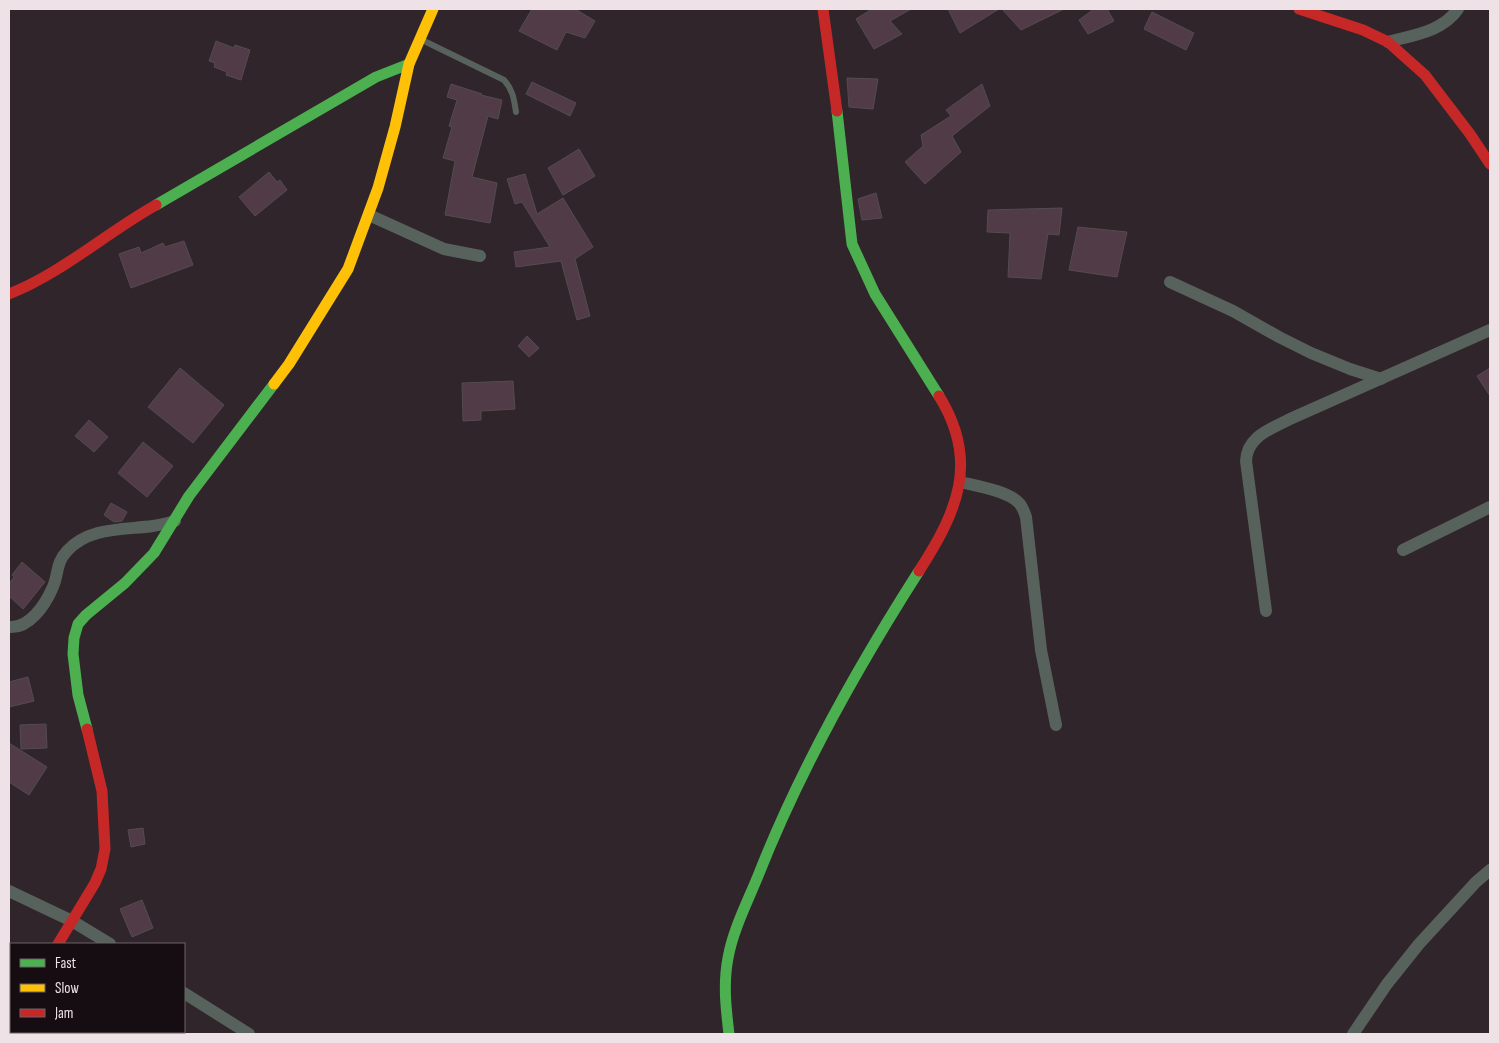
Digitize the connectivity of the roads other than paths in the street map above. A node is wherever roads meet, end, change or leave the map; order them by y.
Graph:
1 (433, 9) edge
2 (823, 9) edge
3 (1299, 9) edge
4 (1458, 9) edge
5 (419, 39) junction
6 (1388, 42) junction
7 (409, 64) junction
8 (516, 112) dead end
9 (1490, 164) edge
10 (370, 215) junction
11 (480, 256) dead end
12 (1170, 282) dead end
13 (9, 294) edge
14 (1490, 330) edge
15 (1381, 379) junction
16 (960, 482) junction
17 (1490, 507) edge
18 (175, 521) junction
19 (1403, 550) dead end
20 (1266, 611) dead end
21 (9, 626) edge
22 (1056, 725) dead end
23 (1490, 870) edge
24 (9, 891) edge
25 (72, 921) junction
26 (59, 943) edge
27 (108, 943) edge
28 (185, 993) edge
29 (249, 1034) edge
30 (729, 1034) edge
31 (1353, 1034) edge

1 - 5 street
2 - 16 street
3 - 6 street
4 - 6 street
5 - 7 street
5 - 8 lane
6 - 9 street
7 - 10 street
7 - 13 street
10 - 11 street
10 - 18 street
12 - 15 street
14 - 15 street
15 - 20 street
16 - 22 street
16 - 30 street
17 - 19 street
18 - 21 street
18 - 25 street
23 - 31 street
24 - 25 street
25 - 26 street
25 - 27 street
28 - 29 street

